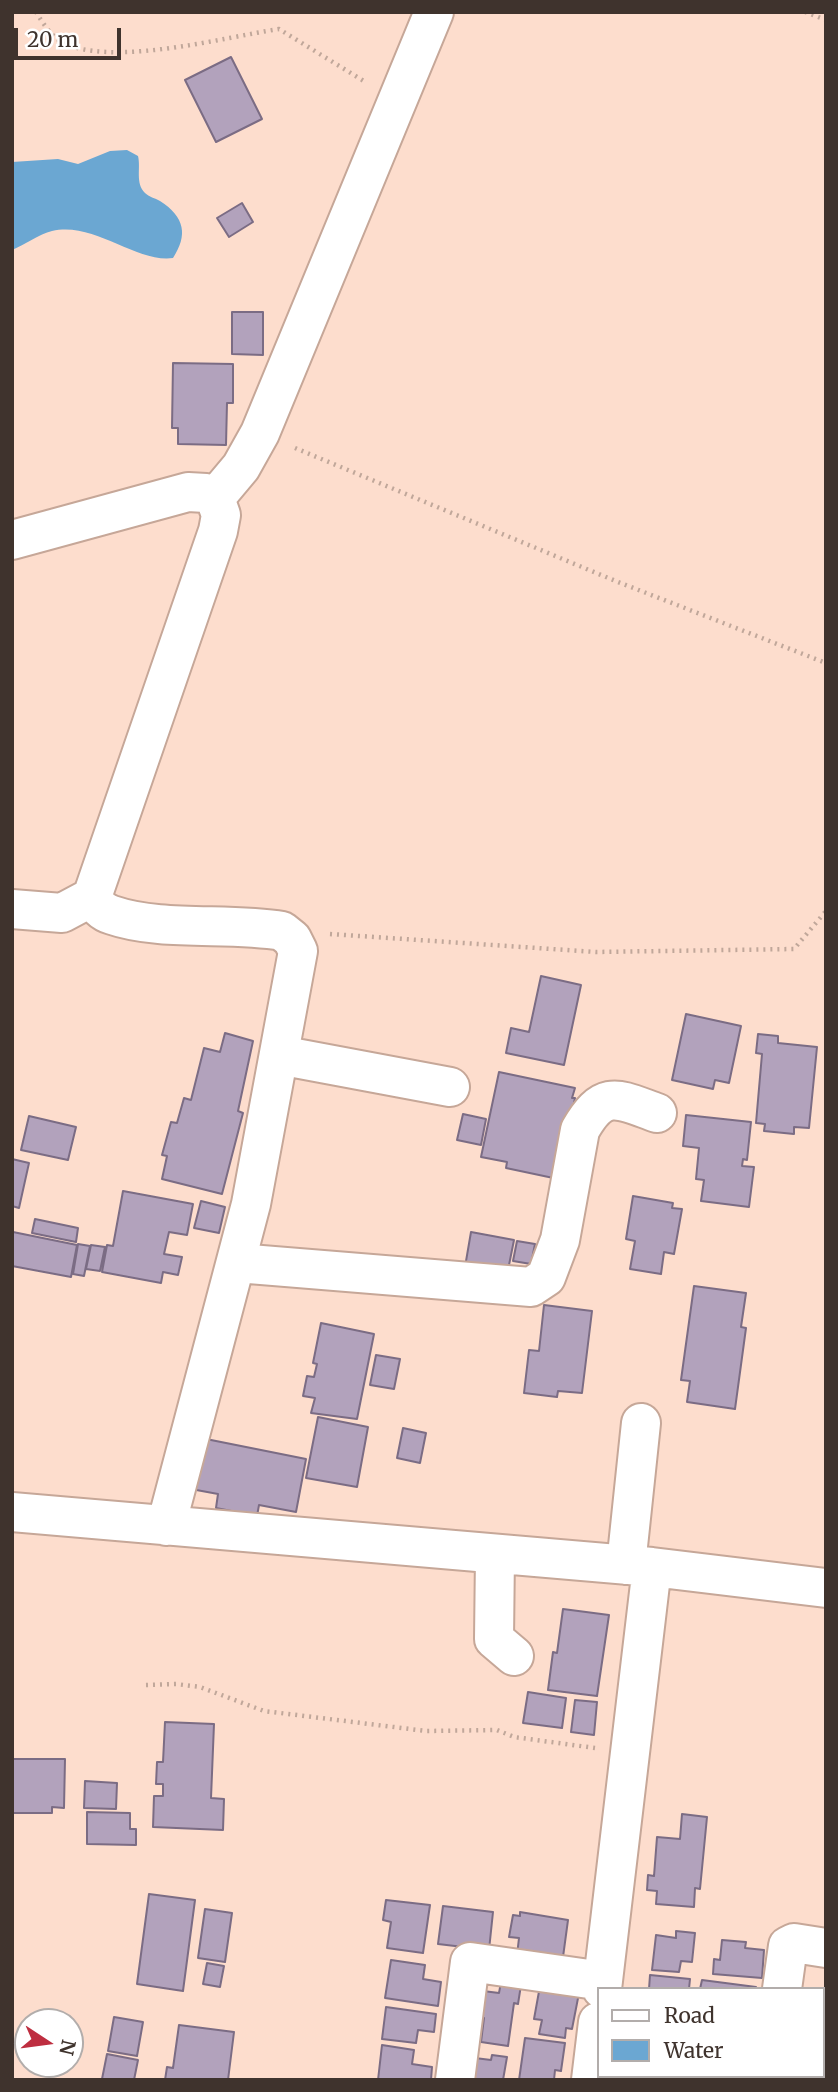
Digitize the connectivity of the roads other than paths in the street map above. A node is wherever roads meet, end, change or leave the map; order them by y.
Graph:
1 (434, 13) edge
2 (215, 498) junction
3 (12, 540) edge
4 (92, 897) junction
5 (12, 909) edge
6 (279, 1055) junction
7 (450, 1087) dead end
8 (657, 1112) dead end
9 (237, 1263) junction
10 (641, 1423) dead end
11 (12, 1513) edge
12 (166, 1526) junction
13 (495, 1554) junction
14 (639, 1566) junction
15 (826, 1588) edge
16 (514, 1656) dead end
17 (826, 1948) edge
18 (602, 1985) edge
19 (782, 1987) edge
20 (596, 2040) edge
21 (455, 2080) edge
22 (591, 2080) edge

1 - 2 street
2 - 3 street
2 - 4 street
4 - 5 street
4 - 6 street
6 - 7 street
6 - 9 street
8 - 9 street
9 - 12 street
10 - 14 street
11 - 12 street
12 - 13 street
13 - 14 street
13 - 16 street
14 - 15 street
14 - 18 street
17 - 19 street
18 - 21 street
20 - 22 street

